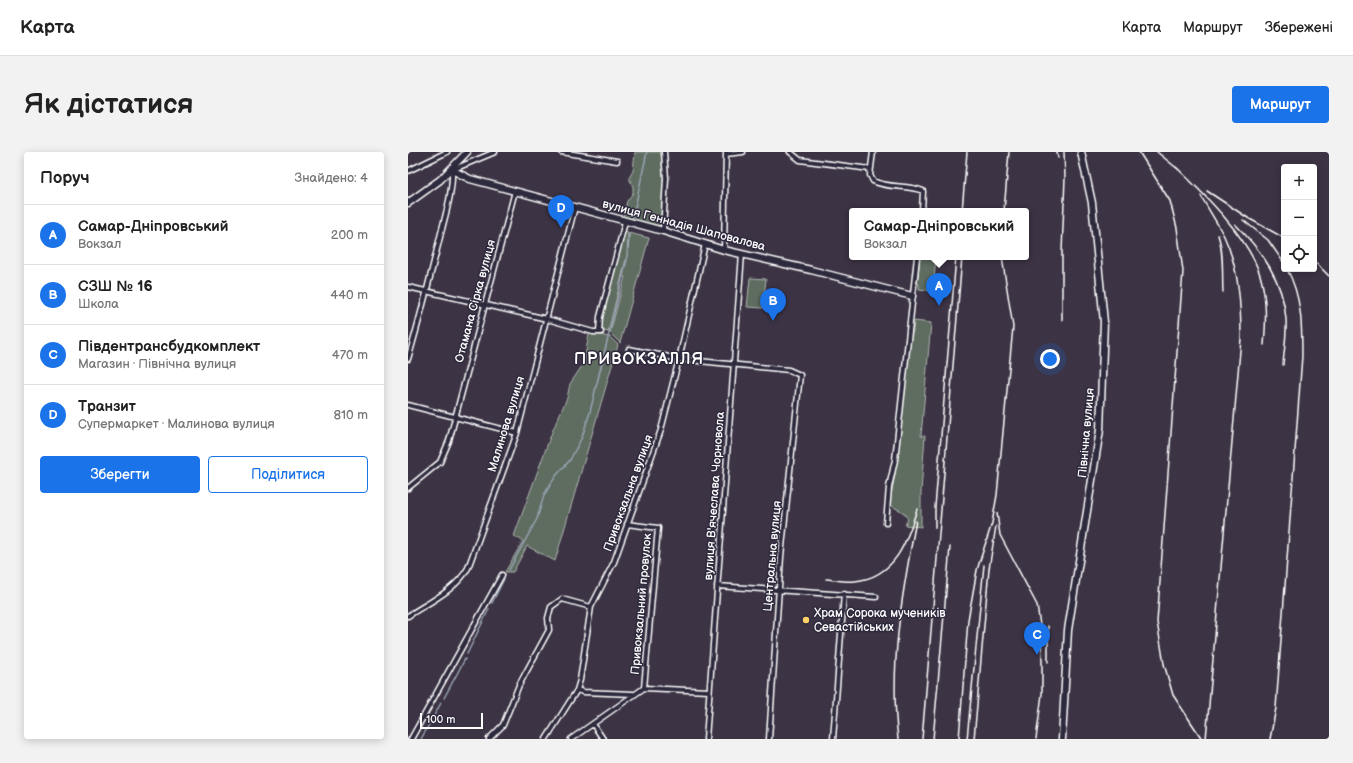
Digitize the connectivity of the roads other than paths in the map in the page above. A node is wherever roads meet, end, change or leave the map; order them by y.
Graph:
1 (447, 152) edge
2 (467, 152) edge
3 (495, 152) edge
4 (561, 152) edge
5 (664, 152) edge
6 (743, 152) edge
7 (790, 152) edge
8 (873, 152) edge
9 (1081, 152) edge
10 (726, 153) edge
11 (617, 162) dead end
12 (870, 169) junction
13 (452, 170) junction
14 (408, 171) edge
15 (515, 191) junction
16 (408, 203) edge
17 (575, 208) junction
18 (922, 208) edge
19 (624, 222) junction
20 (663, 231) junction
21 (705, 244) junction
22 (724, 250) junction
23 (742, 254) junction
24 (917, 260) edge
25 (408, 287) edge
26 (427, 292) junction
27 (912, 296) junction
28 (484, 304) junction
29 (547, 318) junction
30 (629, 349) dead end
31 (408, 359) edge
32 (680, 359) junction
33 (734, 366) junction
34 (408, 405) edge
35 (455, 416) junction
36 (517, 433) junction
37 (408, 488) edge
38 (886, 523) dead end
39 (627, 524) junction
40 (502, 575) dead end
41 (717, 586) junction
42 (779, 590) junction
43 (844, 594) junction
44 (876, 596) dead end
45 (592, 607) junction
46 (408, 616) edge
47 (644, 688) junction
48 (577, 690) junction
49 (709, 691) junction
50 (634, 694) junction
51 (594, 724) junction
52 (412, 739) edge
53 (489, 739) edge
54 (546, 739) edge
55 (571, 739) edge
56 (603, 739) edge
57 (706, 739) edge
58 (769, 739) edge
59 (832, 739) edge
60 (1062, 739) edge

1 - 14 street
2 - 13 street
3 - 13 street
4 - 11 street
5 - 20 street
6 - 10 street
7 - 12 street
8 - 12 street
9 - 60 street, Північна вулиця
10 - 22 street
12 - 18 street
13 - 15 street, вулиця Геннадія Шаповалова
13 - 16 street
13 - 26 street
15 - 17 street, вулиця Геннадія Шаповалова
15 - 28 street, Отамана Сірка вулиця
17 - 19 street, вулиця Геннадія Шаповалова
17 - 29 street, Малинова вулиця
19 - 20 street, вулиця Геннадія Шаповалова
19 - 29 street
20 - 21 street, вулиця Геннадія Шаповалова
21 - 22 street, вулиця Геннадія Шаповалова
21 - 32 street, Привокзальна вулиця
22 - 23 street, вулиця Геннадія Шаповалова
23 - 27 street, вулиця Геннадія Шаповалова
23 - 33 street, вулиця В'ячеслава Чорновола
24 - 27 street
25 - 26 street
26 - 28 street
26 - 31 street
27 - 38 street
28 - 29 street
28 - 35 street, Отамана Сірка вулиця
29 - 36 street, Малинова вулиця
30 - 32 street
32 - 33 street
32 - 39 street, Привокзальна вулиця
33 - 41 street, вулиця В'ячеслава Чорновола
33 - 42 street, Центральна вулиця
34 - 35 street
35 - 36 street
35 - 37 street, Отамана Сірка вулиця
36 - 46 street, Малинова вулиця
39 - 45 street, Привокзальна вулиця
39 - 47 street, Привокзальний провулок
40 - 52 street
41 - 42 street
41 - 49 street, вулиця В'ячеслава Чорновола
42 - 43 street
42 - 58 street, Центральна вулиця
43 - 44 street
43 - 59 street
45 - 48 street, Привокзальна вулиця
45 - 53 street
47 - 49 street
47 - 50 street
48 - 50 street
48 - 54 street, Привокзальна вулиця
49 - 57 street, вулиця В'ячеслава Чорновола
50 - 51 street
51 - 55 street
51 - 56 street

